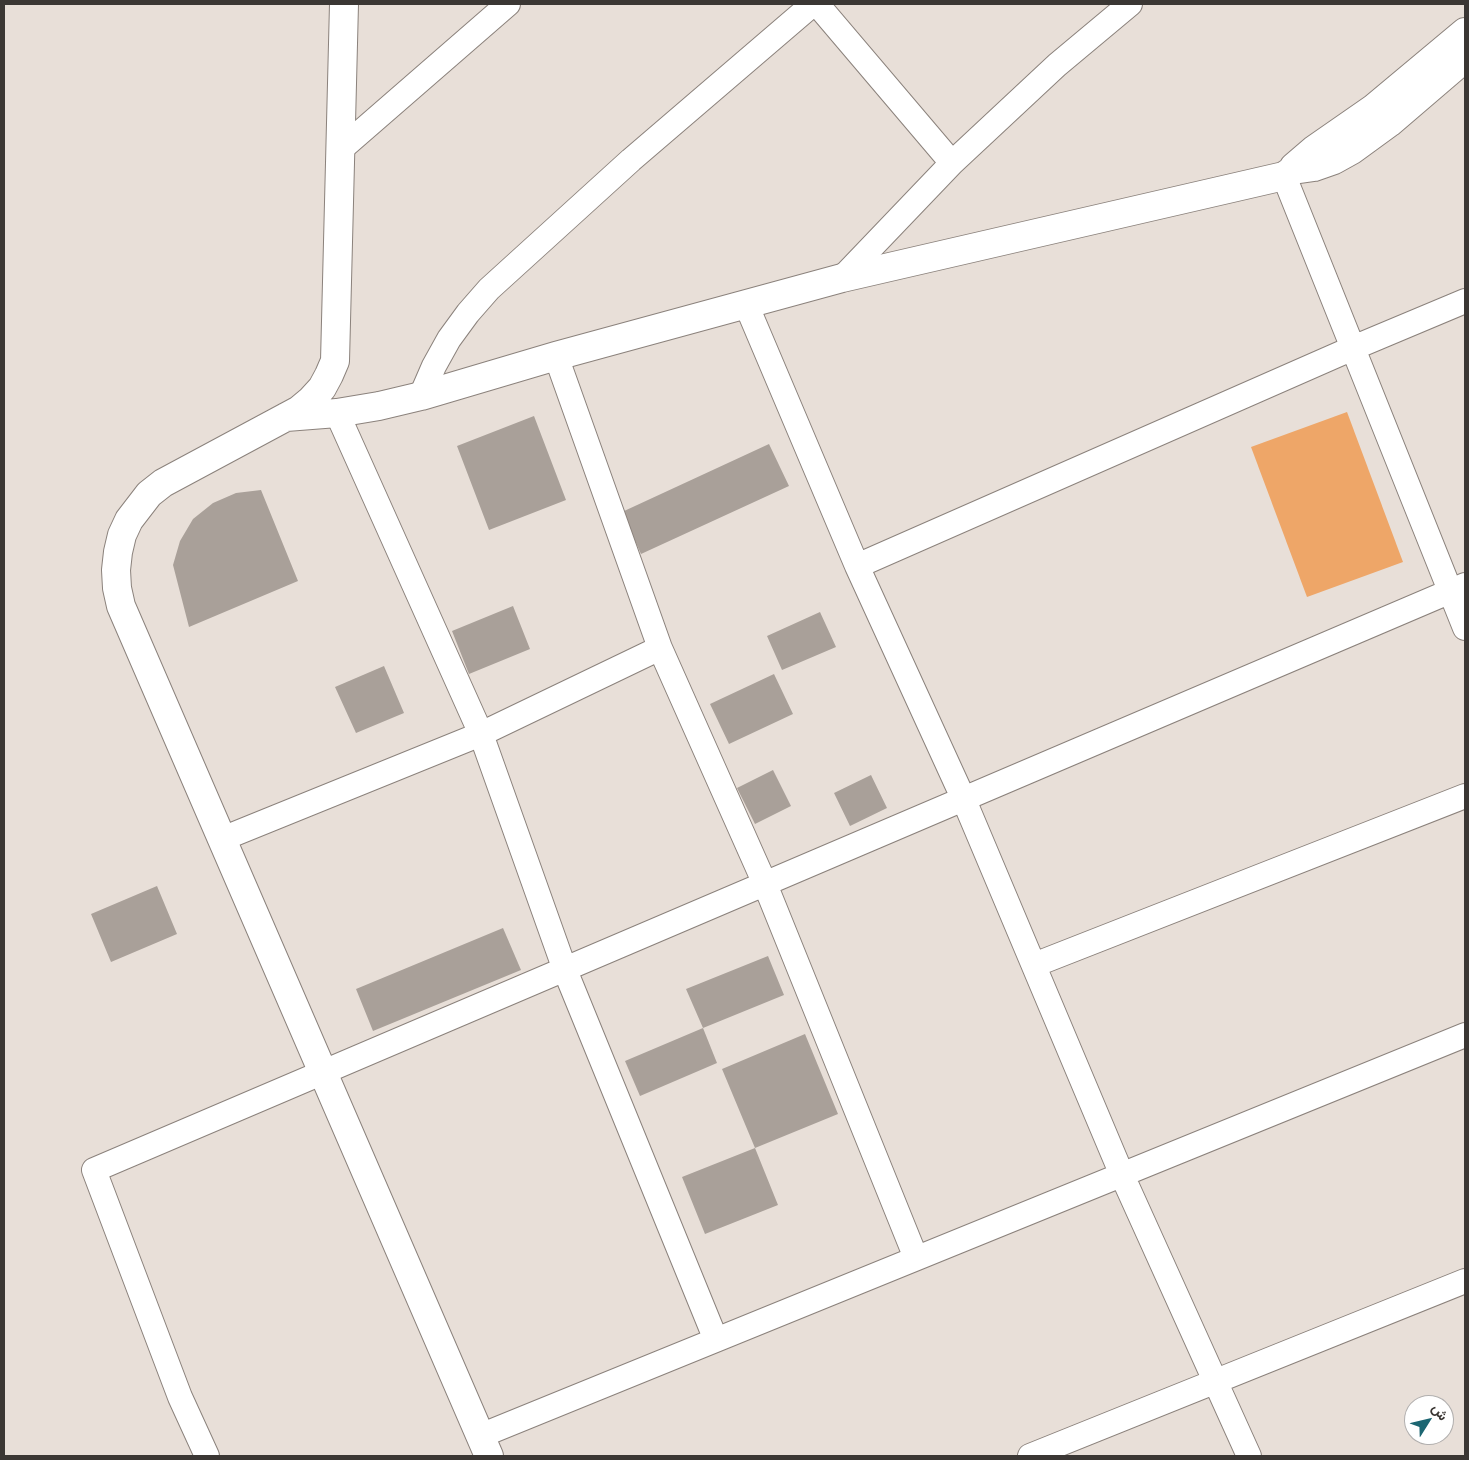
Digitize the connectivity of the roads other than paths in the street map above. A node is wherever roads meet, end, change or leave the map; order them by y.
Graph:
1 (344, 4) edge
2 (508, 4) edge
3 (813, 4) edge
4 (817, 4) edge
5 (1130, 4) edge
6 (1465, 32) edge
7 (1465, 58) edge
8 (340, 150) junction
9 (952, 163) junction
10 (1284, 176) junction
11 (842, 278) junction
12 (1465, 301) edge
13 (746, 304) junction
14 (1352, 348) junction
15 (556, 356) junction
16 (421, 396) junction
17 (337, 413) junction
18 (284, 417) junction
19 (857, 566) junction
20 (1458, 589) edge
21 (1465, 628) edge
22 (660, 648) junction
23 (481, 734) junction
24 (1465, 796) edge
25 (964, 800) junction
26 (222, 839) junction
27 (765, 884) junction
28 (1034, 965) junction
29 (565, 970) junction
30 (1465, 1035) edge
31 (323, 1073) junction
32 (1122, 1175) junction
33 (916, 1258) junction
34 (1465, 1281) edge
35 (716, 1340) junction
36 (1216, 1382) junction
37 (484, 1446) edge
38 (207, 1456) edge
39 (1030, 1456) edge
40 (1249, 1456) edge

1 - 8 street
2 - 8 street
3 - 16 street
4 - 9 street
5 - 9 street
6 - 10 street
7 - 10 street
8 - 18 street
9 - 11 street
10 - 11 street
10 - 14 street
11 - 13 street
12 - 14 street
13 - 15 street
13 - 19 street
14 - 19 street
14 - 20 street
15 - 16 street
15 - 22 street
16 - 17 street
17 - 18 street
17 - 23 street
18 - 26 street
19 - 25 street
20 - 21 street
20 - 25 street
22 - 23 street
22 - 27 street
23 - 26 street
23 - 29 street
24 - 28 street
25 - 27 street
25 - 28 street
26 - 31 street
27 - 29 street
27 - 33 street
28 - 32 street
29 - 31 street
29 - 35 street
30 - 32 street
31 - 37 street
31 - 38 street
32 - 33 street
32 - 36 street
33 - 35 street
34 - 36 street
35 - 37 street
36 - 39 street
36 - 40 street

